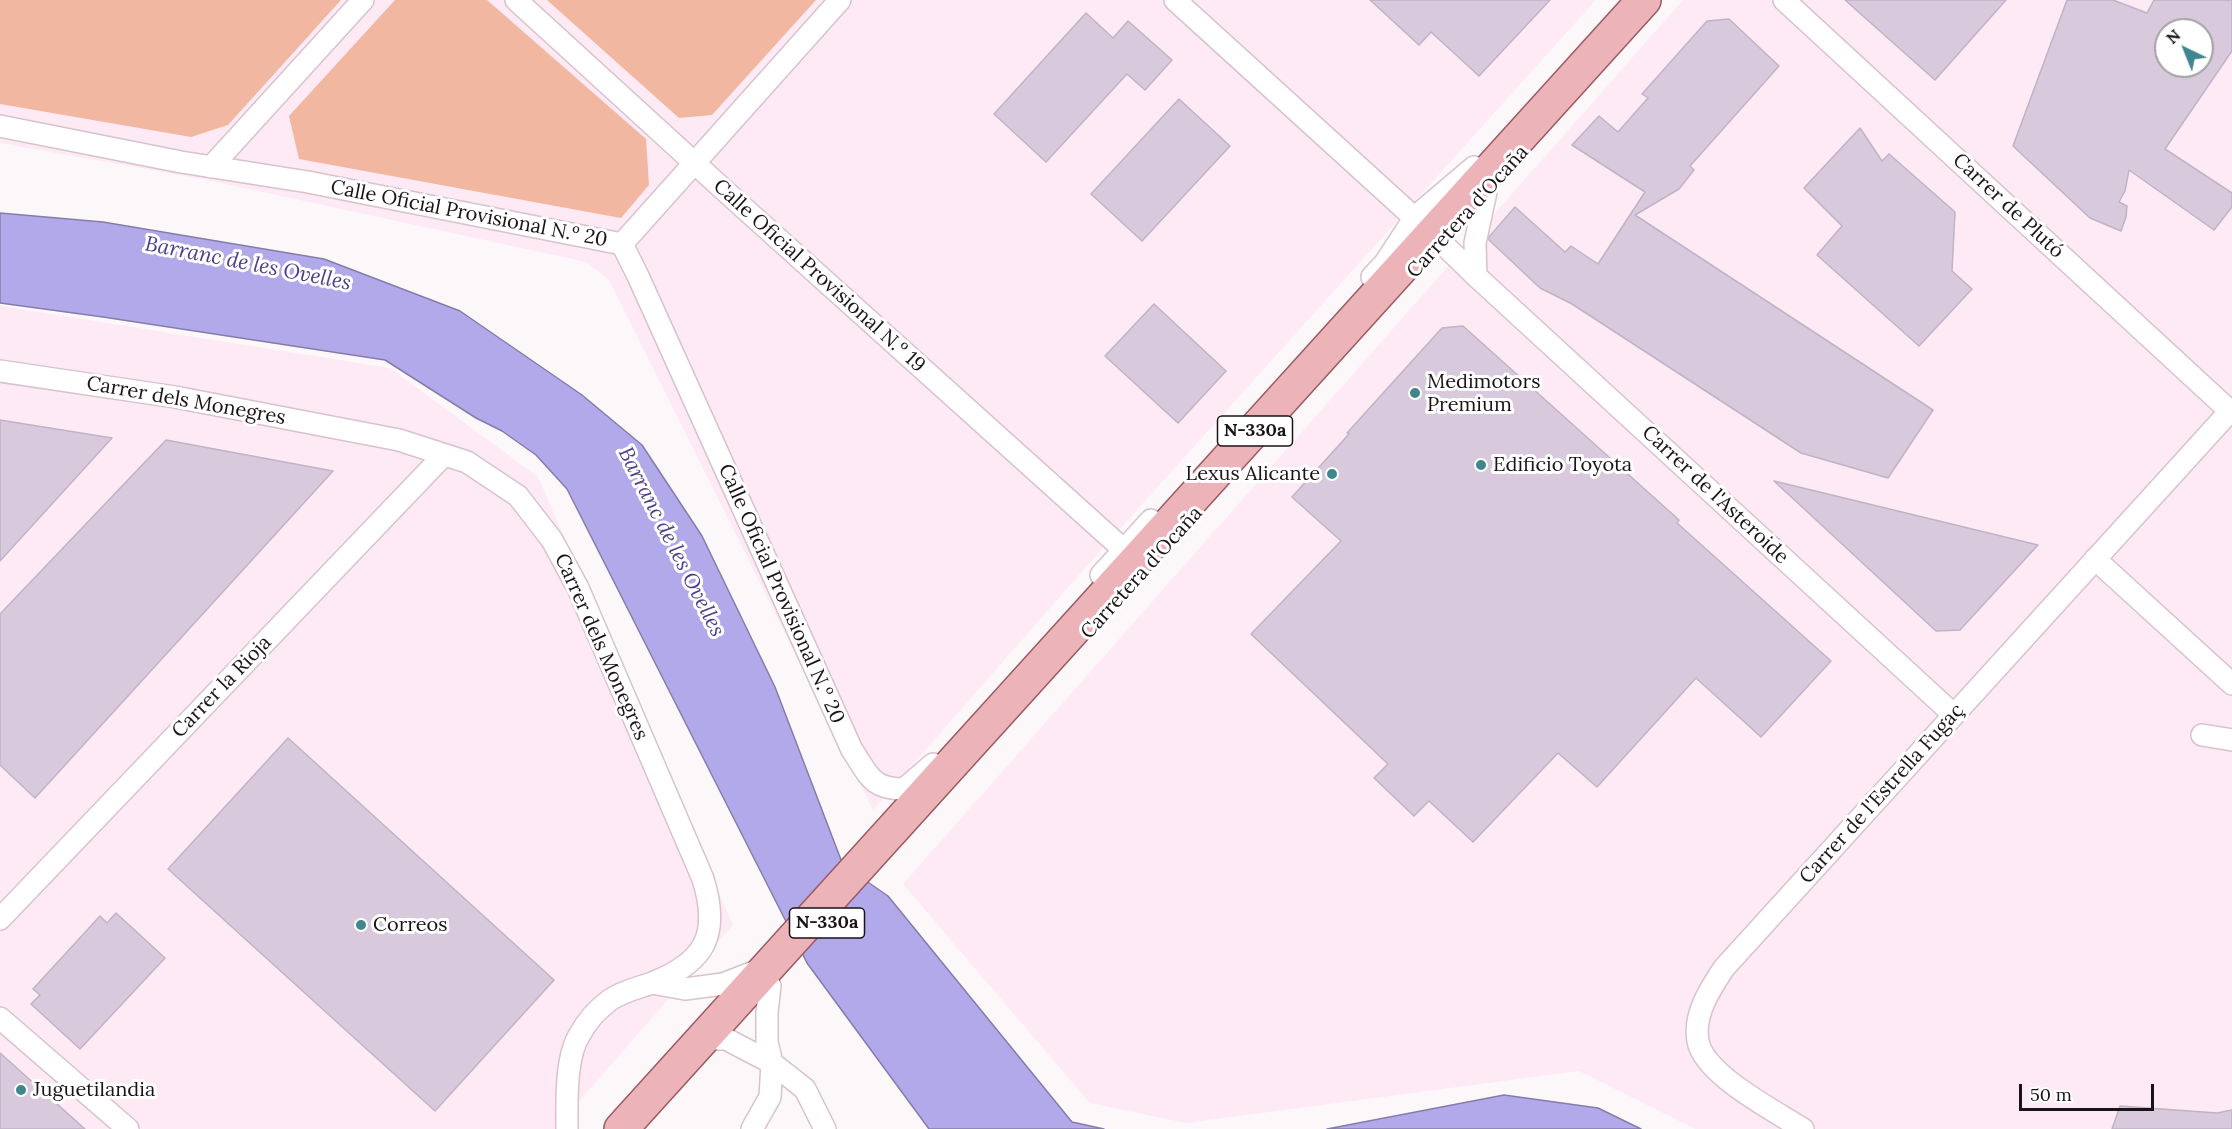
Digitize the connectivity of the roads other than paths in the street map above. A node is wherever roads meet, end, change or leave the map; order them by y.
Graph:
1 (363, 0) edge
2 (516, 0) edge
3 (840, 0) edge
4 (1175, 0) edge
5 (1623, 0) edge
6 (1644, 0) edge
7 (1660, 0) edge
8 (1784, 0) edge
9 (0, 126) edge
10 (694, 161) junction
11 (211, 167) junction
12 (1486, 192) junction
13 (1430, 231) junction
14 (622, 244) junction
15 (1476, 276) junction
16 (0, 371) edge
17 (2231, 411) edge
18 (444, 455) junction
19 (1124, 550) junction
20 (2095, 559) junction
21 (2232, 684) edge
22 (1953, 715) junction
23 (2202, 735) dead end
24 (2232, 740) edge
25 (887, 789) joint
26 (0, 919) edge
27 (773, 975) junction
28 (652, 983) junction
29 (0, 1018) edge
30 (714, 1039) junction
31 (772, 1063) junction
32 (567, 1084) junction
33 (128, 1129) edge
34 (567, 1129) edge
35 (583, 1129) edge
36 (621, 1129) edge
37 (642, 1129) edge
38 (752, 1129) edge
39 (825, 1129) edge
40 (1803, 1129) edge

1 - 11 street
2 - 10 street, Calle Oficial Provisional N.º 19
3 - 10 street
4 - 13 street, Carrer de l'Asteroide
5 - 13 street, Carretera d'Ocaña
6 - 13 main road, Carretera d'Ocaña / N-330a
7 - 12 main road, Carretera d'Ocaña / N-330a
8 - 17 street, Carrer de Plutó
9 - 11 street, Calle Oficial Provisional N.º 20
10 - 14 street
10 - 19 street, Calle Oficial Provisional N.º 19
11 - 14 street, Calle Oficial Provisional N.º 20
12 - 13 main road, Carretera d'Ocaña / N-330a
12 - 15 street
13 - 15 street, Carrer de l'Asteroide
13 - 19 street, Carretera d'Ocaña
13 - 27 main road, Carretera d'Ocaña / N-330a
14 - 25 street, Calle Oficial Provisional N.º 20
15 - 22 street, Carrer de l'Asteroide
16 - 18 street, Carrer dels Monegres
17 - 20 street, Carrer de l'Estrella Fugaç
18 - 26 street, Carrer la Rioja
18 - 28 street, Carrer dels Monegres
19 - 25 street, Carretera d'Ocaña
20 - 21 street
20 - 22 street, Carrer de l'Estrella Fugaç
22 - 40 street, Carrer de l'Estrella Fugaç
23 - 24 street
27 - 28 street, Carretera d'Ocaña
27 - 30 main road, Carretera d'Ocaña / N-330a
27 - 31 street
28 - 32 street, Carrer dels Monegres
29 - 33 street
30 - 31 street
30 - 36 main road, Carretera d'Ocaña / N-330a
30 - 37 main road, Carretera d'Ocaña / N-330a
31 - 38 street
31 - 39 street
32 - 34 street
32 - 35 street

